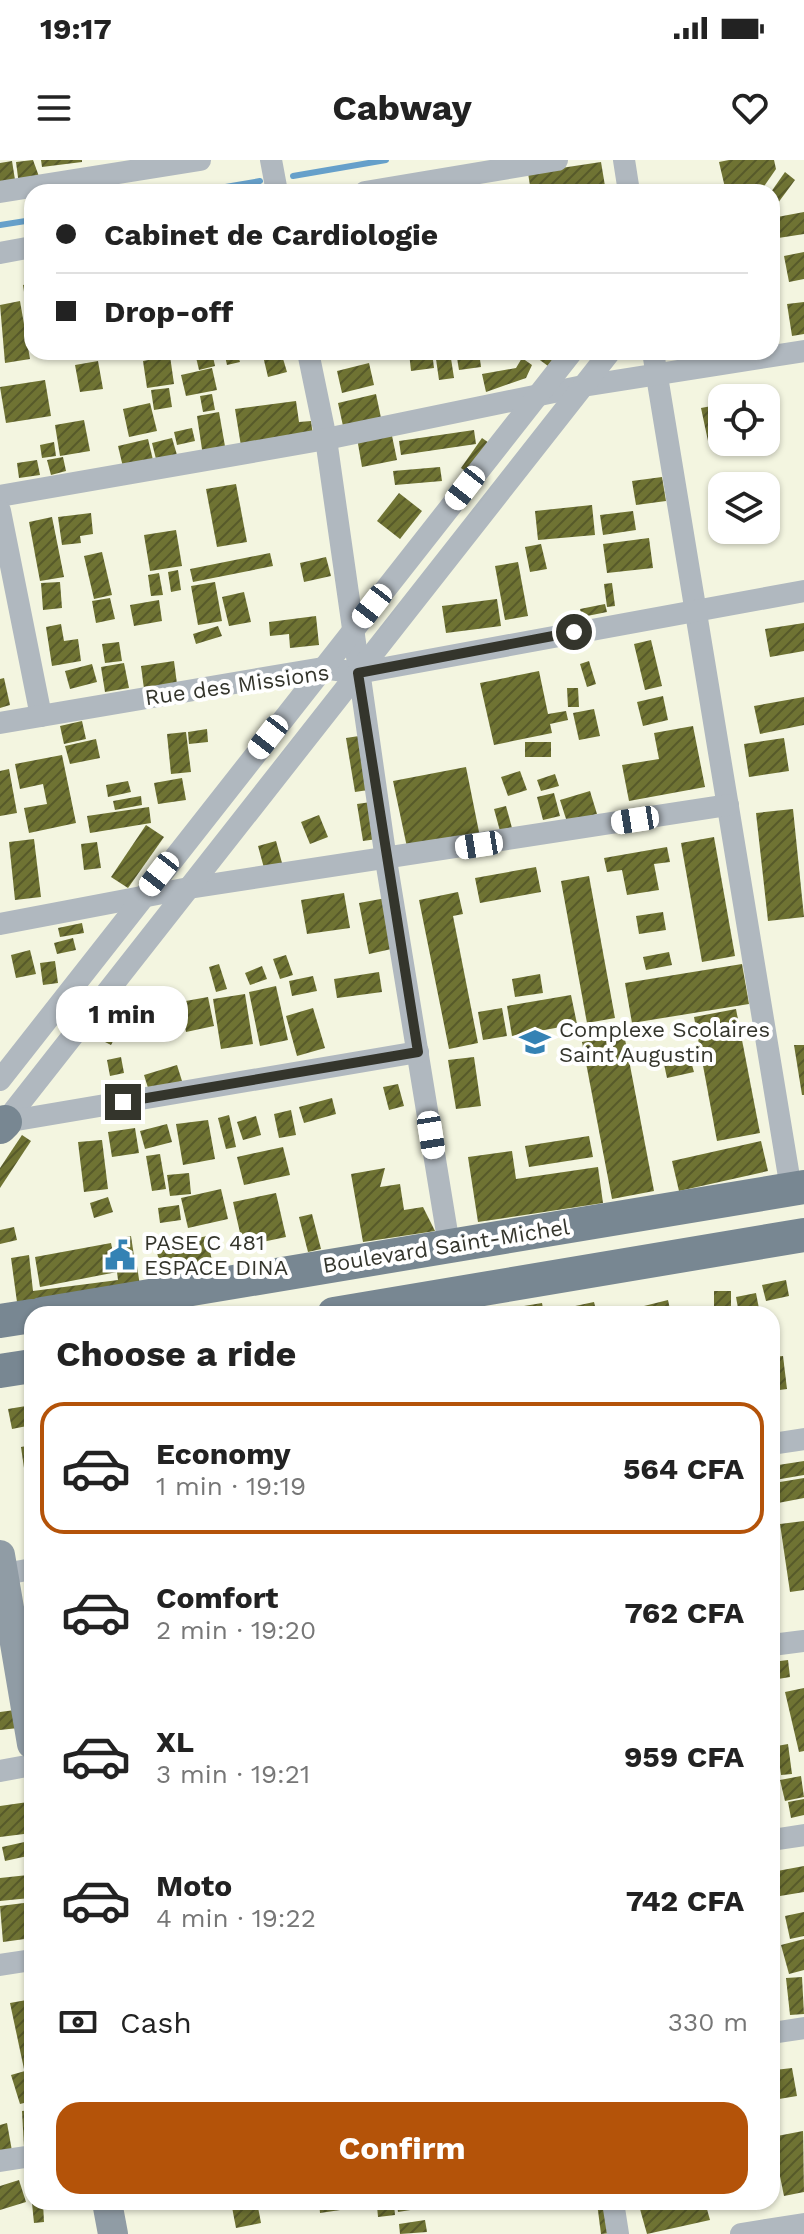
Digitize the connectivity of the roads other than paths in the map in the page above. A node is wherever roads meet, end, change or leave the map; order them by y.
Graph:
1 (200, 160) edge
2 (271, 160) edge
3 (557, 160) edge
4 (624, 160) edge
5 (50, 184) edge
6 (276, 184) edge
7 (413, 184) edge
8 (628, 184) edge
9 (24, 188) edge
10 (0, 192) edge
11 (24, 248) edge
12 (0, 253) edge
13 (804, 351) edge
14 (780, 355) edge
15 (310, 360) edge
16 (566, 360) edge
17 (604, 360) edge
18 (655, 360) edge
19 (750, 360) edge
20 (659, 375) junction
21 (583, 386) junction
22 (539, 394) junction
23 (326, 439) junction
24 (0, 496) edge
25 (0, 511) edge
26 (804, 591) edge
27 (697, 609) junction
28 (353, 629) junction
29 (323, 668) junction
30 (358, 673) junction
31 (41, 716) junction
32 (0, 723) edge
33 (728, 805) junction
34 (386, 860) junction
35 (189, 888) junction
36 (141, 897) junction
37 (0, 924) edge
38 (418, 1052) junction
39 (0, 1080) edge
40 (2, 1124) edge
41 (797, 1188) edge
42 (804, 1235) edge
43 (449, 1245) junction
44 (465, 1303) edge
45 (89, 1306) edge
46 (429, 1306) edge
47 (24, 1317) edge
48 (0, 1321) edge
49 (24, 1367) edge
50 (0, 1371) edge
51 (804, 1439) edge
52 (780, 1443) edge
53 (9, 1568) edge
54 (804, 1641) edge
55 (780, 1644) edge
56 (24, 1683) edge
57 (24, 1766) edge
58 (0, 1771) edge
59 (804, 1835) edge
60 (780, 1839) edge
61 (24, 1961) edge
62 (0, 1965) edge
63 (804, 2028) edge
64 (780, 2032) edge
65 (24, 2157) edge
66 (0, 2161) edge
67 (108, 2210) edge
68 (614, 2210) edge
69 (804, 2224) edge
70 (113, 2234) edge
71 (618, 2234) edge
72 (741, 2234) edge

1 - 5 street
2 - 6 street
3 - 7 street
4 - 8 street
9 - 10 street
11 - 12 street
13 - 14 street
15 - 23 street
16 - 22 street
17 - 21 street
18 - 20 street
19 - 20 street
20 - 21 street
20 - 27 street
21 - 22 street
21 - 30 street
22 - 23 street
22 - 28 street
23 - 24 street
23 - 28 street
25 - 31 street
26 - 27 street, Rue des Missions
27 - 30 street, Rue des Missions
27 - 33 street
28 - 29 street
28 - 30 street
29 - 30 street, Rue des Missions
29 - 31 street, Rue des Missions
29 - 36 street
30 - 34 street
30 - 35 street
31 - 32 street, Rue des Missions
33 - 34 street
33 - 41 street
34 - 35 street
34 - 38 street
35 - 36 street
35 - 40 street
36 - 37 street
36 - 39 street
38 - 40 street
38 - 43 street
41 - 43 main road, Boulevard Saint-Michel
42 - 44 main road
43 - 45 main road, Boulevard Saint-Michel
44 - 46 main road
47 - 48 main road
49 - 50 main road
51 - 52 street
53 - 56 street
54 - 55 street
57 - 58 street
59 - 60 street
61 - 62 street
63 - 64 street
65 - 66 street
67 - 70 street
68 - 71 street
69 - 72 street

